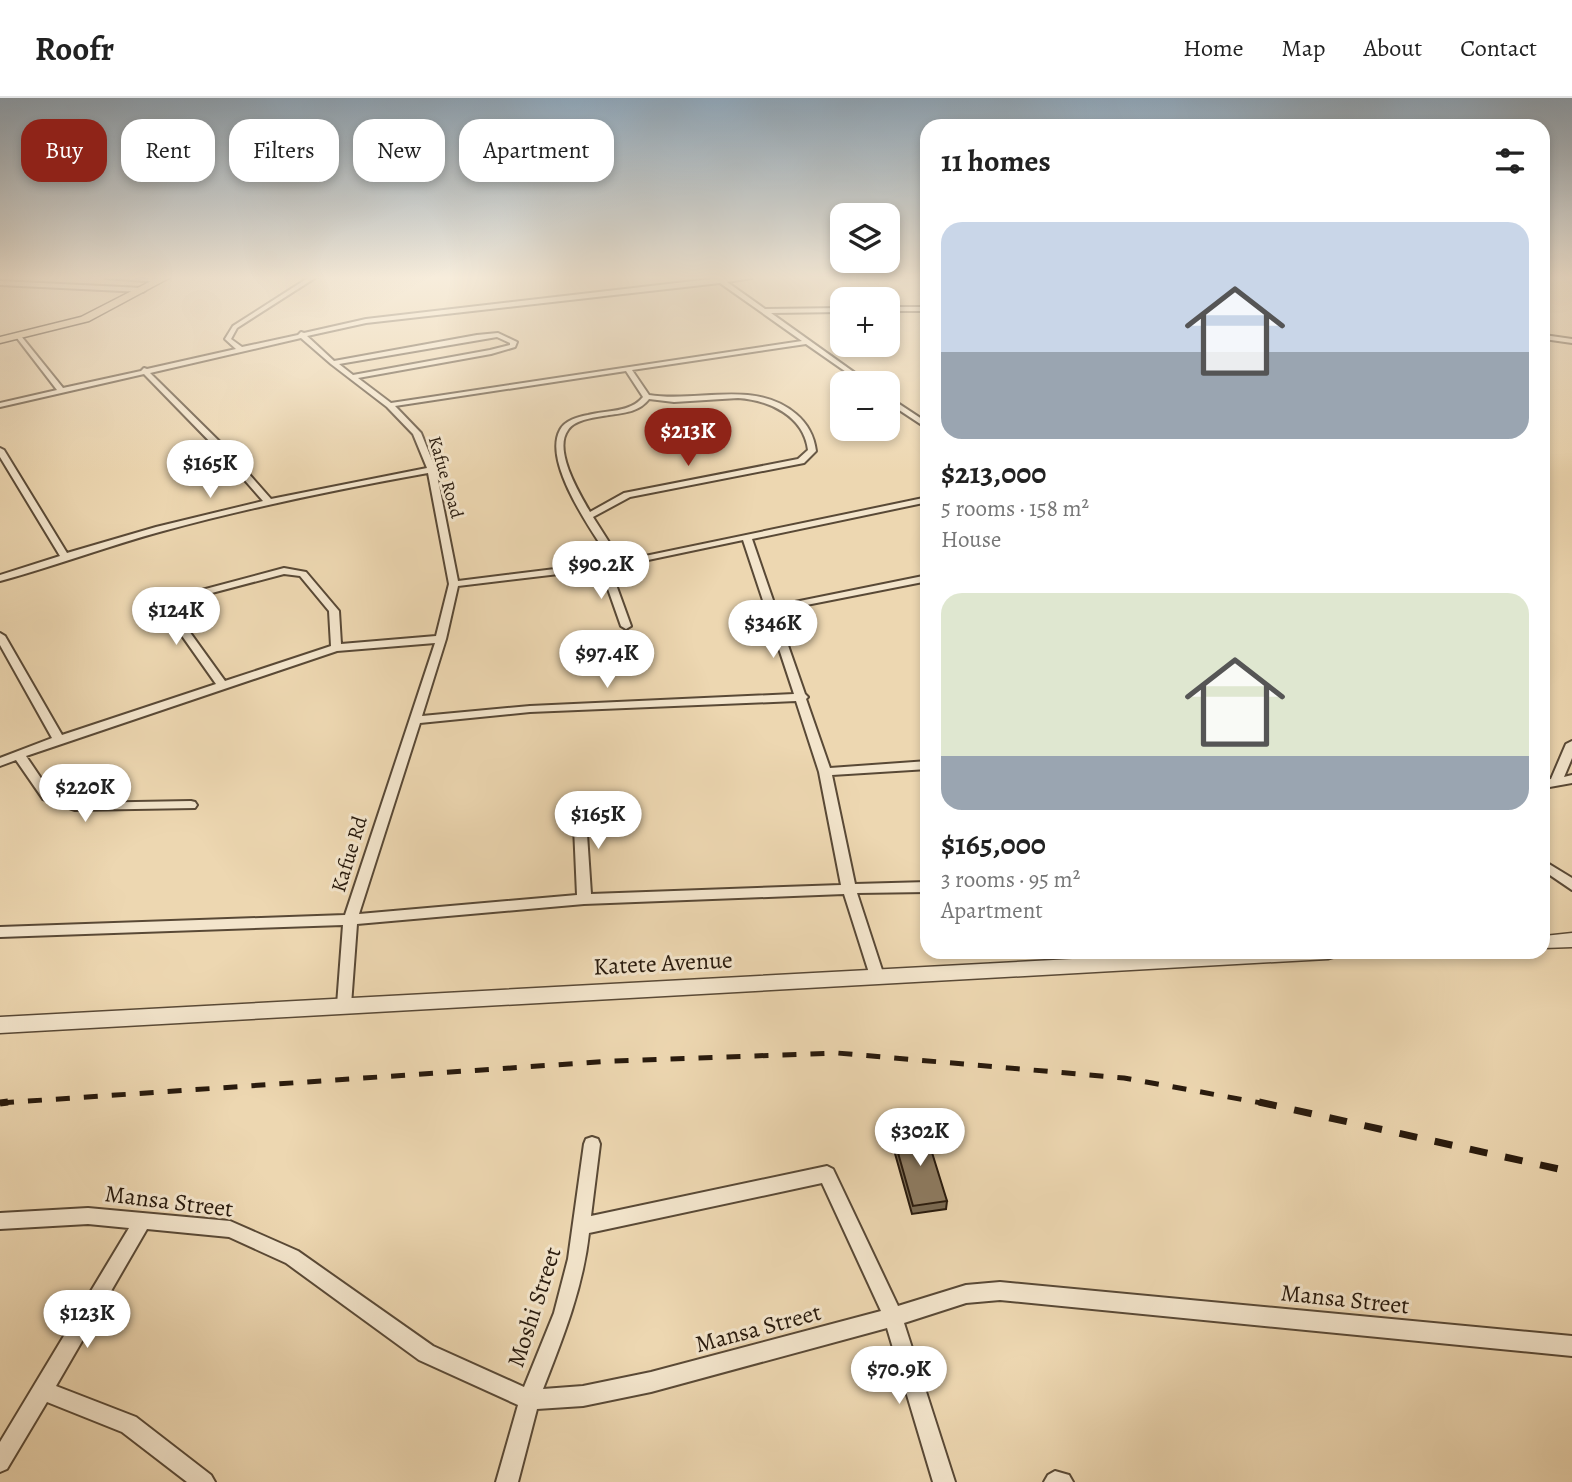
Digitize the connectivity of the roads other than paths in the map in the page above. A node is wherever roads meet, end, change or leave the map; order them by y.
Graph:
1 (23, 343) edge
2 (233, 343) edge
3 (263, 343) edge
4 (310, 343) edge
5 (446, 343) edge
6 (514, 343) edge
7 (803, 343) edge
8 (808, 343) edge
9 (239, 348) junction
10 (333, 363) junction
11 (626, 368) junction
12 (144, 370) junction
13 (849, 371) edge
14 (352, 377) junction
15 (61, 390) junction
16 (647, 397) junction
17 (0, 405) edge
18 (390, 405) junction
19 (900, 407) edge
20 (920, 421) edge
21 (0, 450) edge
22 (432, 470) junction
23 (268, 501) junction
24 (920, 501) edge
25 (589, 516) junction
26 (747, 538) junction
27 (65, 556) junction
28 (618, 564) junction
29 (605, 566) junction
30 (0, 579) edge
31 (920, 581) edge
32 (454, 584) junction
33 (772, 609) junction
34 (626, 626) dead end
35 (0, 636) edge
36 (441, 639) junction
37 (335, 648) junction
38 (222, 685) junction
39 (802, 697) junction
40 (415, 720) junction
41 (59, 740) junction
42 (1572, 744) edge
43 (19, 755) junction
44 (0, 762) edge
45 (920, 766) edge
46 (825, 772) junction
47 (1572, 779) edge
48 (1550, 783) edge
49 (579, 804) dead end
50 (191, 805) dead end
51 (1550, 869) edge
52 (1572, 885) edge
53 (920, 887) edge
54 (849, 889) junction
55 (584, 899) junction
56 (351, 920) junction
57 (0, 932) edge
58 (1572, 940) edge
59 (1550, 942) edge
60 (1196, 959) edge
61 (877, 976) junction
62 (344, 1005) junction
63 (0, 1025) edge
64 (592, 1144) dead end
65 (143, 1220) junction
66 (0, 1221) edge
67 (583, 1226) junction
68 (892, 1317) junction
69 (1572, 1346) edge
70 (44, 1391) junction
71 (529, 1400) junction
72 (0, 1462) edge
73 (204, 1482) edge
74 (507, 1482) edge
75 (944, 1482) edge
76 (1055, 1482) edge
77 (1062, 1482) edge

1 - 15 street
2 - 9 street
3 - 9 street
4 - 10 street, Kafue Road
5 - 10 street
6 - 14 street
7 - 11 street
8 - 13 street
9 - 12 street
10 - 14 street, Kafue Road
11 - 16 street
11 - 18 street
12 - 15 street
12 - 23 street
14 - 18 street, Kafue Road
15 - 17 street
16 - 25 street
16 - 25 street
18 - 22 street, Kafue Road
19 - 20 street
21 - 27 street
22 - 23 street
22 - 32 street, Kafue Road
23 - 27 street
24 - 26 street
25 - 28 street
26 - 28 street
26 - 33 street
27 - 30 street
28 - 29 street
29 - 32 street
29 - 34 street
31 - 33 street
32 - 36 street, Kafue Road
33 - 39 street
35 - 41 street
36 - 37 street
36 - 40 street, Kafue Rd
37 - 38 street
37 - 38 street
38 - 41 street
39 - 40 street
39 - 46 street
40 - 56 street, Kafue Rd
41 - 43 street
42 - 48 street
43 - 44 street
43 - 50 street
45 - 46 street
46 - 54 street
47 - 48 street
49 - 55 street
51 - 52 street
53 - 54 street
54 - 55 street
54 - 61 street
55 - 56 street
56 - 57 street
56 - 62 street, Kafue Rd
58 - 59 street
60 - 61 street, Katete Avenue
61 - 62 street, Katete Avenue
62 - 63 street, Katete Avenue
64 - 67 street, Moshi Street
65 - 66 street, Mansa Street
65 - 70 street
65 - 71 street, Mansa Street
67 - 68 street
67 - 71 street, Moshi Street
68 - 69 street, Mansa Street
68 - 71 street, Mansa Street
68 - 75 street
70 - 72 street
70 - 73 street
71 - 74 street, Moshi Street
76 - 77 street

